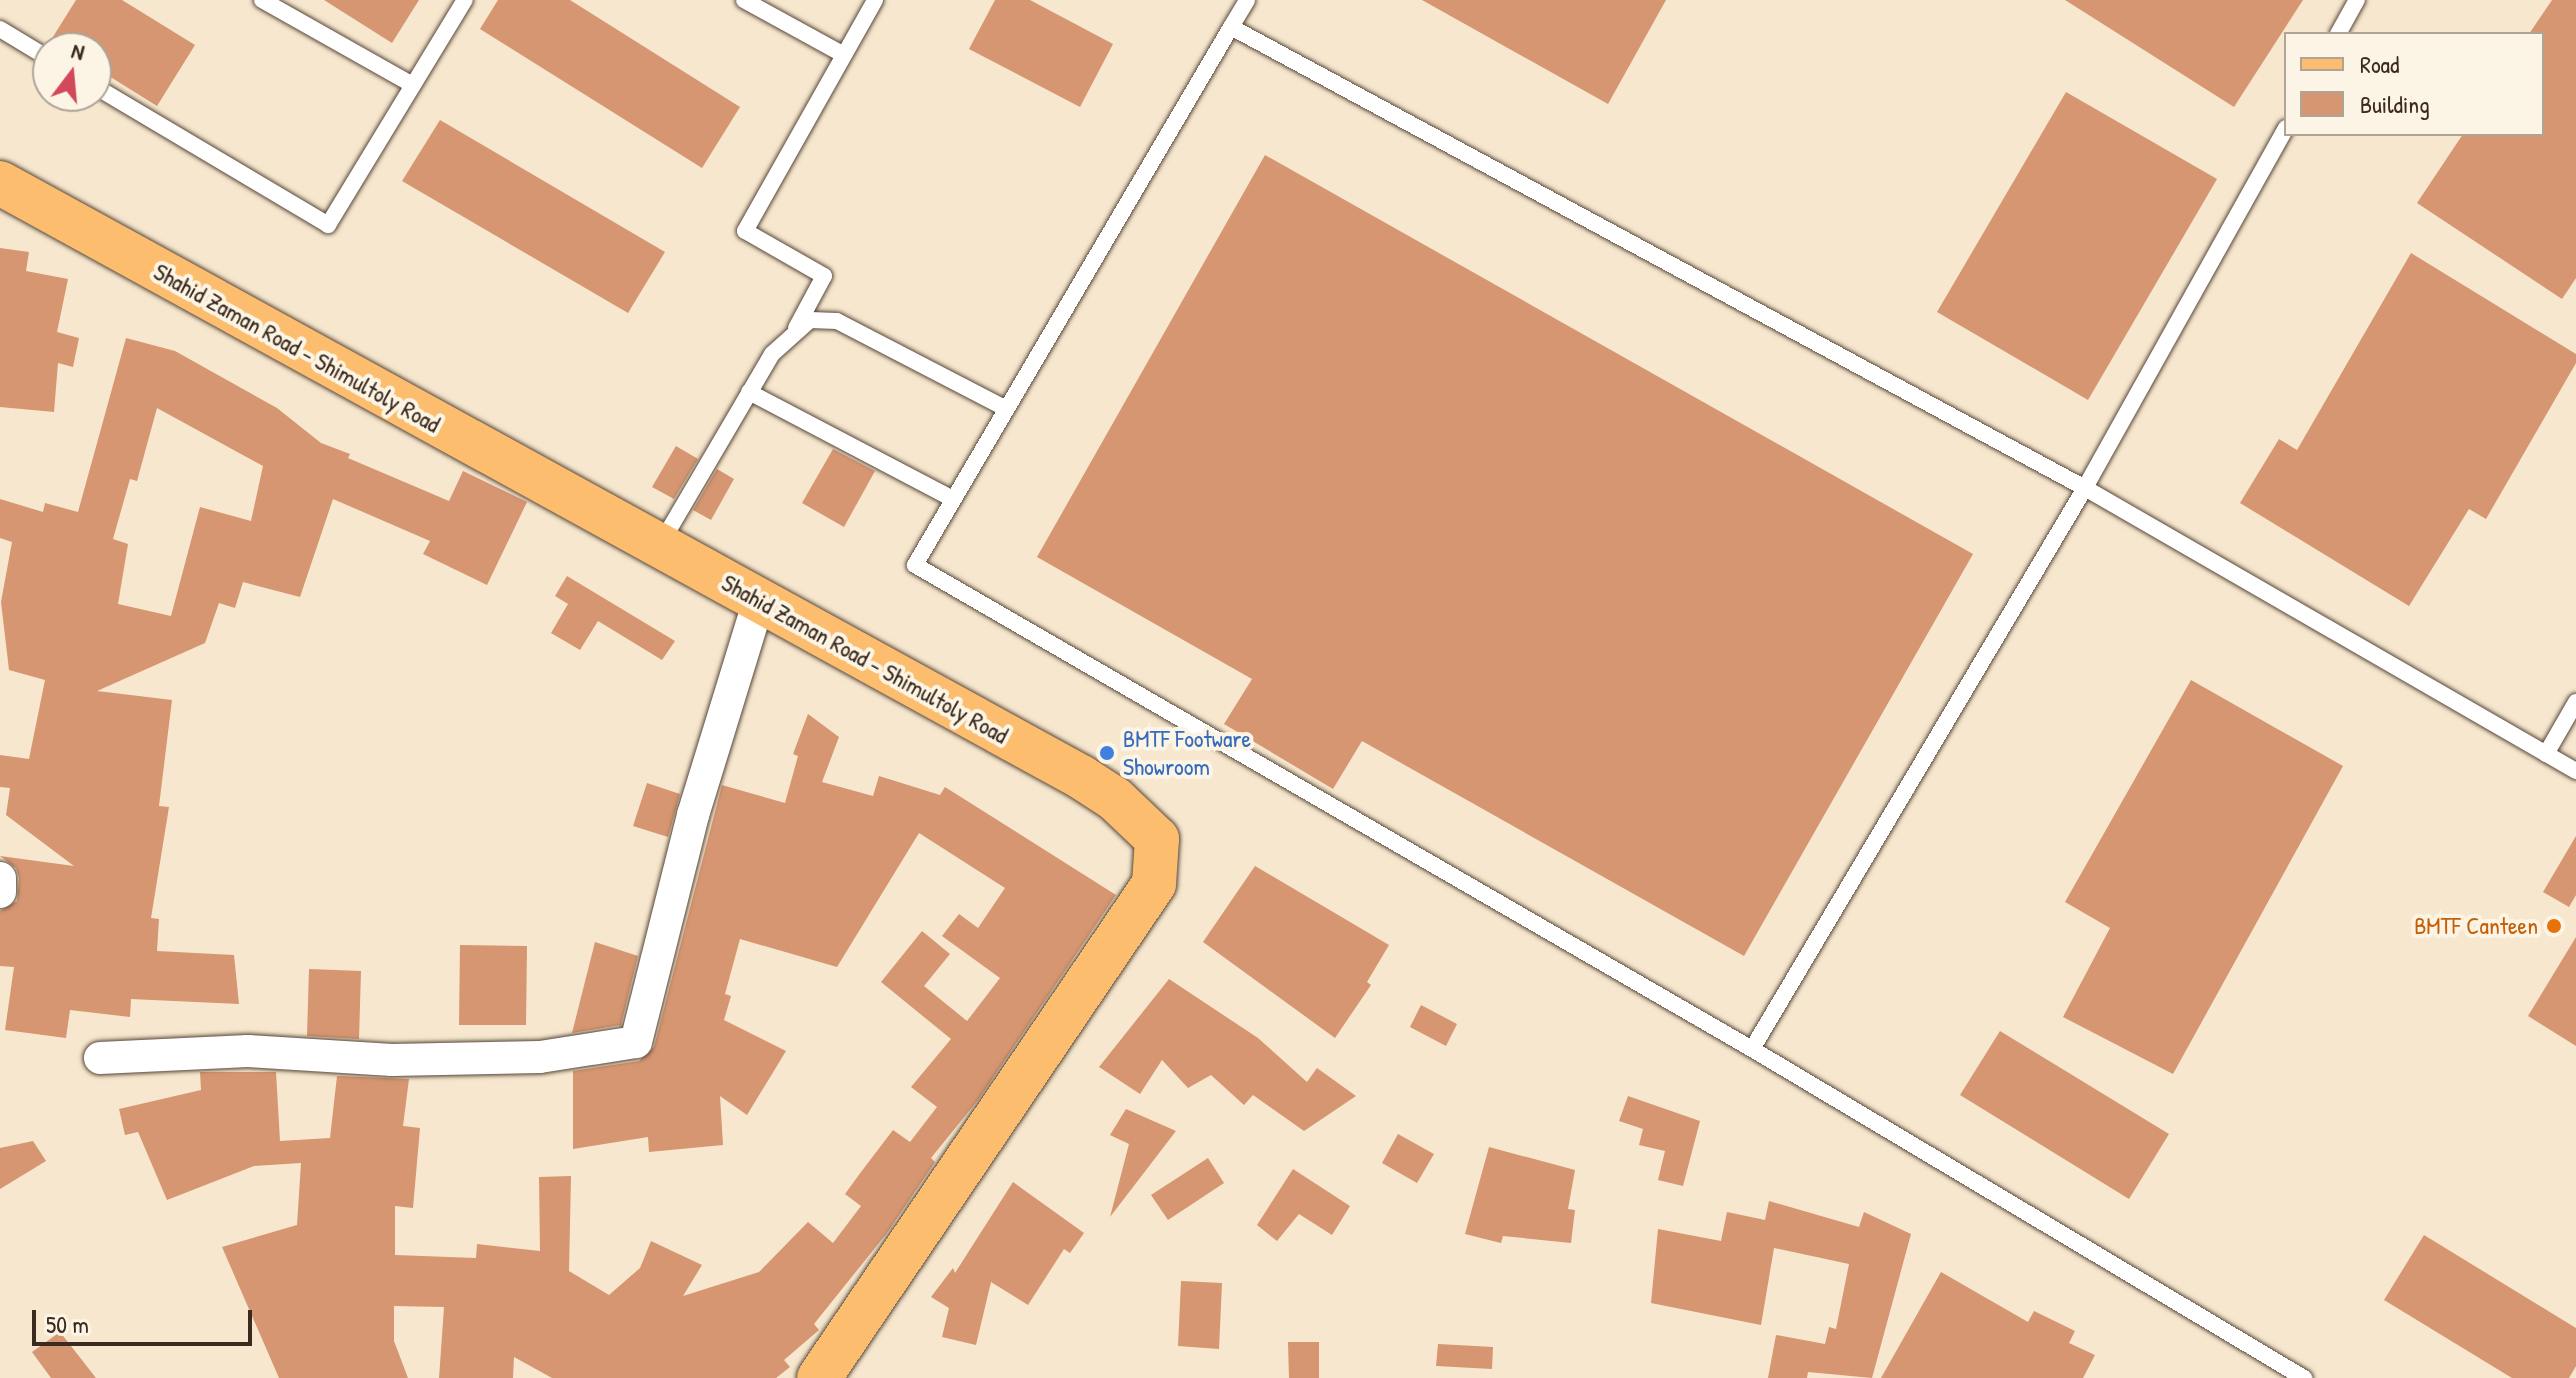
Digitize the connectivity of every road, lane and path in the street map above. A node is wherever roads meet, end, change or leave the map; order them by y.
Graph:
1 (262, 0) edge
2 (465, 0) edge
3 (744, 0) edge
4 (875, 0) edge
5 (1247, 0) edge
6 (2357, 0) edge
7 (1231, 27) junction
8 (0, 29) edge
9 (2339, 32) edge
10 (32, 48) edge
11 (844, 55) junction
12 (413, 85) junction
13 (112, 97) edge
14 (2284, 132) edge
15 (0, 183) edge
16 (795, 329) junction
17 (749, 392) junction
18 (1005, 408) junction
19 (2085, 488) junction
20 (953, 499) junction
21 (659, 546) junction
22 (759, 601) junction
23 (2576, 702) edge
24 (2546, 754) junction
25 (2576, 771) edge
26 (0, 878) edge
27 (0, 892) edge
28 (1752, 1049) junction
29 (100, 1058) dead end
30 (819, 1378) edge
31 (2304, 1378) edge

1 - 12 lane
2 - 12 lane
3 - 11 lane
4 - 11 lane
5 - 7 lane
6 - 9 lane
7 - 18 lane
7 - 19 lane
8 - 10 lane
11 - 16 lane
12 - 13 lane
14 - 19 lane
15 - 21 main road, Shahid Zaman Road - Shimultoly Road
16 - 17 lane
16 - 18 lane
17 - 20 lane
17 - 21 lane
18 - 20 lane
19 - 24 lane
19 - 28 lane
20 - 28 lane
21 - 22 main road, Shahid Zaman Road - Shimultoly Road
22 - 29 street
22 - 30 main road, Shahid Zaman Road - Shimultoly Road
23 - 24 lane
24 - 25 lane
26 - 27 street
28 - 31 lane

